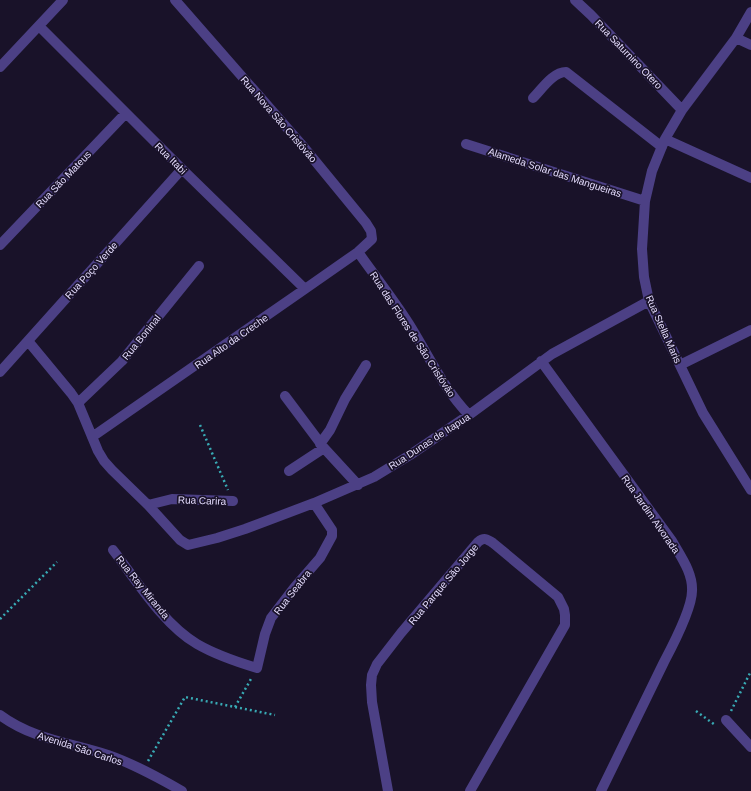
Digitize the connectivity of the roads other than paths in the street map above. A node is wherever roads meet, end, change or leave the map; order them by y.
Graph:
1 (63, 0) edge
2 (175, 0) edge
3 (575, 0) edge
4 (751, 12) edge
5 (39, 26) junction
6 (736, 38) junction
7 (751, 45) edge
8 (0, 67) edge
9 (533, 98) dead end
10 (682, 110) junction
11 (126, 113) junction
12 (663, 143) junction
13 (466, 144) dead end
14 (182, 169) junction
15 (751, 178) edge
16 (645, 201) junction
17 (369, 242) joint
18 (0, 245) edge
19 (358, 252) junction
20 (199, 266) dead end
21 (305, 289) junction
22 (649, 301) junction
23 (751, 330) edge
24 (28, 341) junction
25 (541, 361) junction
26 (366, 365) dead end
27 (680, 365) junction
28 (0, 372) edge
29 (285, 396) dead end
30 (78, 403) junction
31 (469, 416) junction
32 (92, 437) junction
33 (322, 446) junction
34 (289, 471) dead end
35 (358, 485) junction
36 (751, 490) edge
37 (233, 501) road end
38 (314, 503) junction
39 (148, 505) junction
40 (113, 550) dead end
41 (257, 668) joint
42 (0, 715) edge
43 (726, 720) road end
44 (751, 747) edge
45 (182, 791) edge
46 (388, 791) edge
47 (470, 791) edge
48 (601, 791) edge

1 - 5 street
2 - 17 street, Rua Nova São Cristóvão
3 - 10 street, Rua Saturnino Otero
4 - 6 street, Rua Stella Maris
5 - 8 street
5 - 11 street, Rua Itabi
6 - 7 street
6 - 10 street, Rua Stella Maris
9 - 12 street
10 - 12 street, Rua Stella Maris
11 - 14 street, Rua Itabi
11 - 18 street, Rua São Mateus
12 - 15 street
12 - 16 street, Rua Stella Maris
13 - 16 street, Alameda Solar das Mangueiras
14 - 21 street, Rua Itabi
14 - 24 street, Rua Poço Verde
16 - 22 street, Rua Stella Maris
17 - 19 street, Rua Alto da Creche
19 - 21 street, Rua Alto da Creche
19 - 31 street, Rua das Flores de São Cristóvão
20 - 30 street, Rua Boninal
21 - 32 street, Rua Alto da Creche
22 - 25 street, Rua Dunas de Itapua
22 - 27 street, Rua Stella Maris
23 - 27 street
24 - 28 street, Rua Poço Verde
24 - 30 street
25 - 31 street, Rua Dunas de Itapua
25 - 48 street, Rua Jardim Alvorada
26 - 33 street
27 - 36 street, Rua Stella Maris
29 - 33 street
30 - 32 street
31 - 35 street, Rua Dunas de Itapua
32 - 39 street
33 - 34 street
33 - 35 street
35 - 38 street, Rua Dunas de Itapua
37 - 39 street, Rua Carira
38 - 39 street, Rua Dunas de Itapua
38 - 41 street, Rua Seabra
40 - 41 street, Rua Ray Miranda
42 - 45 street, Avenida São Carlos
43 - 44 street
46 - 47 street, Rua Parque São Jorge

